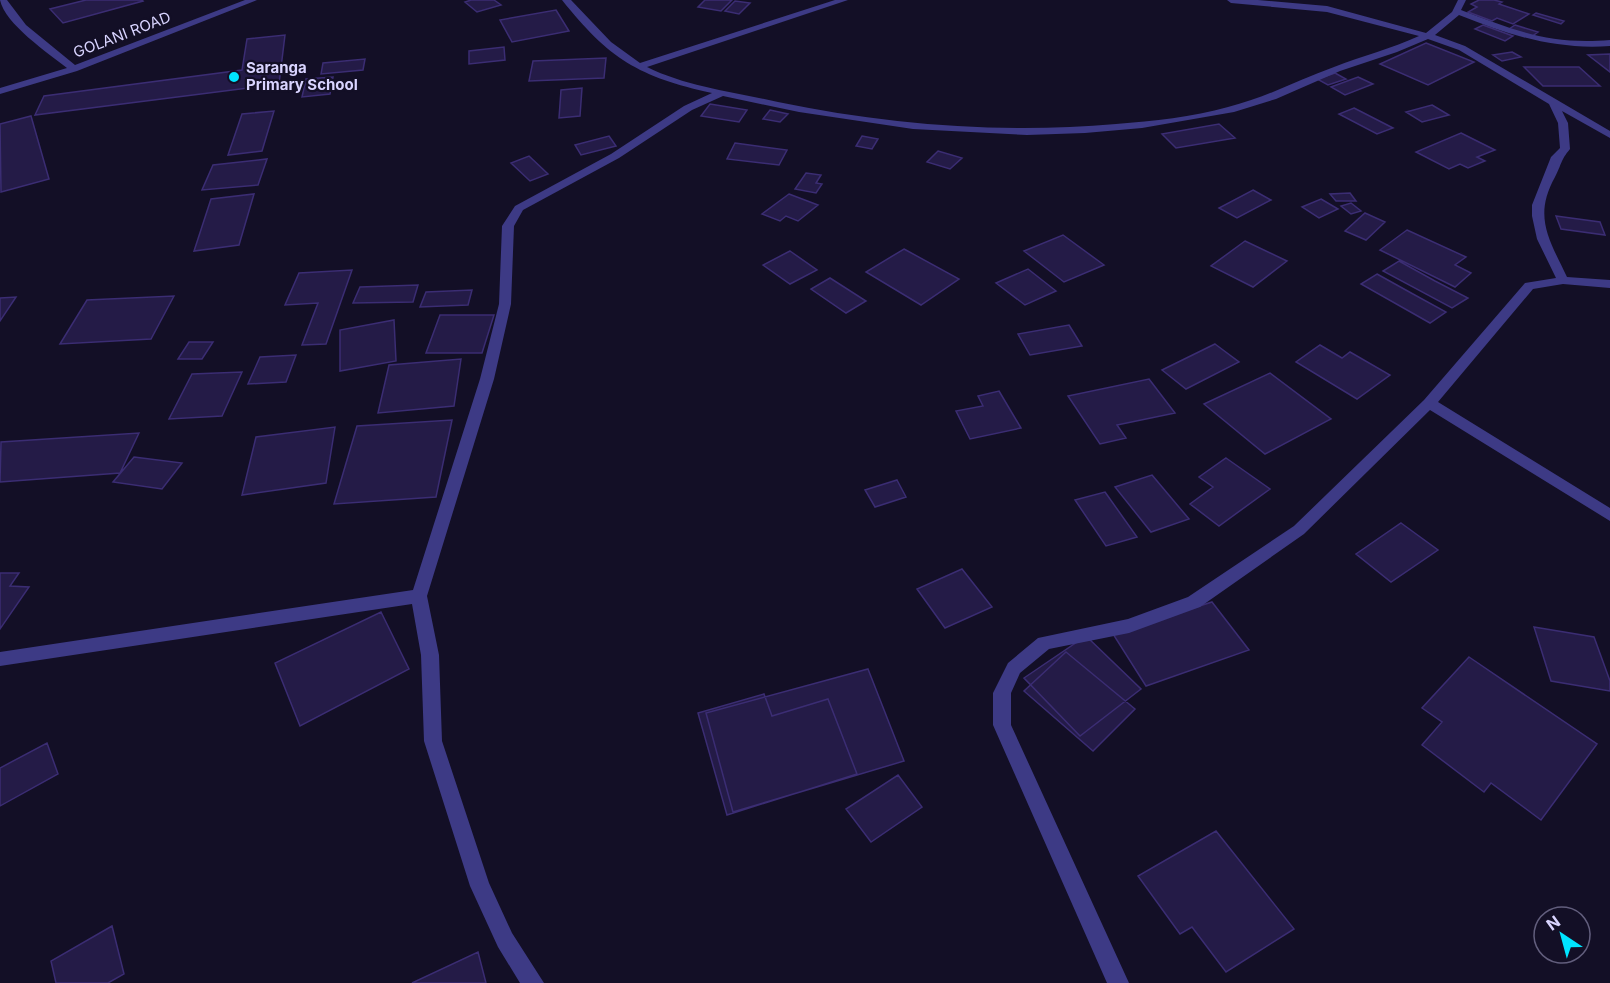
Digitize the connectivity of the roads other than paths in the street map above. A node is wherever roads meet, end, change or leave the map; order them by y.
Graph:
1 (3, 0) edge
2 (253, 0) edge
3 (566, 0) edge
4 (844, 0) edge
5 (1231, 0) edge
6 (1462, 0) edge
7 (1459, 12) junction
8 (1429, 36) junction
9 (1610, 43) edge
10 (638, 67) junction
11 (74, 69) junction
12 (0, 91) edge
13 (721, 93) junction
14 (1554, 104) junction
15 (1610, 135) edge
16 (1563, 280) junction
17 (1610, 284) edge
18 (1429, 403) junction
19 (1610, 515) edge
20 (419, 596) junction
21 (0, 658) edge
22 (533, 983) edge
23 (1118, 983) edge

1 - 11 street
2 - 11 street, GOLANI ROAD
3 - 10 street
4 - 10 street
5 - 8 street
6 - 7 street
7 - 8 street
7 - 9 street
8 - 13 street
8 - 14 street
10 - 13 street
11 - 12 street, GOLANI ROAD
13 - 20 street
14 - 15 street
14 - 16 street
16 - 17 street
16 - 18 street
18 - 19 street
18 - 23 street
20 - 21 street
20 - 22 street

